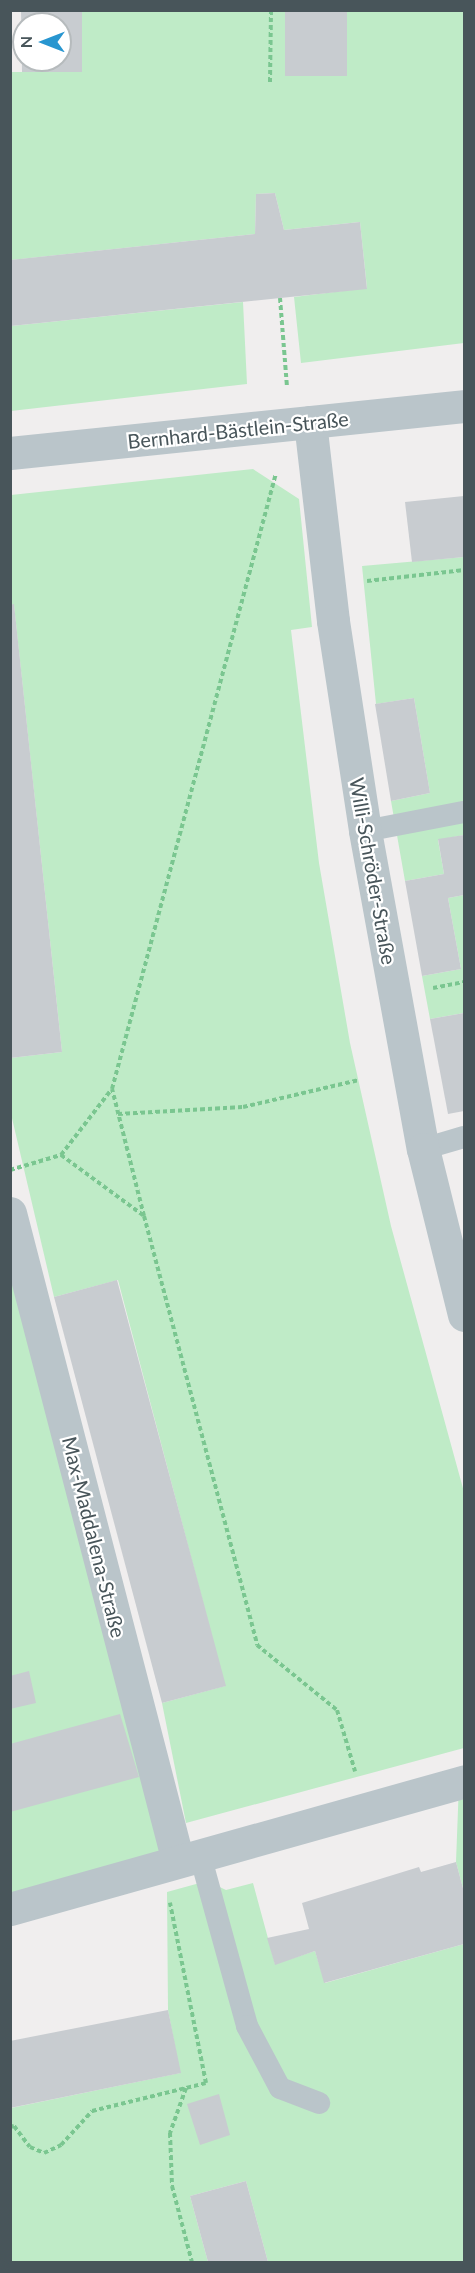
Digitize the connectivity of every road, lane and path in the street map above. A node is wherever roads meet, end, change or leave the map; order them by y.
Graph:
1 (271, 10) edge
2 (270, 82) dead end
3 (280, 298) dead end
4 (287, 387) dead end
5 (465, 406) edge
6 (310, 422) junction
7 (10, 453) edge
8 (277, 469) dead end
9 (465, 570) edge
10 (360, 582) dead end
11 (465, 812) edge
12 (365, 831) junction
13 (465, 982) edge
14 (425, 990) dead end
15 (359, 1080) dead end
16 (112, 1089) junction
17 (118, 1114) junction
18 (465, 1137) edge
19 (423, 1149) junction
20 (61, 1155) junction
21 (10, 1170) edge
22 (10, 1213) edge
23 (144, 1216) junction
24 (465, 1315) edge
25 (463, 1789) edge
26 (367, 1809) junction
27 (182, 1869) junction
28 (10, 1909) edge
29 (186, 2088) junction
30 (319, 2103) dead end
31 (10, 2127) edge
32 (192, 2262) edge

1 - 2 path
3 - 4 path
5 - 6 street, Bernhard-Bästlein-Straße
6 - 7 street, Bernhard-Bästlein-Straße
6 - 12 street, Willi-Schröder-Straße
8 - 16 path
9 - 10 path
11 - 12 lane
12 - 19 street, Willi-Schröder-Straße
13 - 14 path
15 - 17 path
16 - 17 path
16 - 20 path
17 - 23 path
18 - 19 lane
19 - 24 street, Willi-Schröder-Straße
20 - 21 path
20 - 23 path
22 - 27 street, Max-Maddalena-Straße
23 - 26 path
25 - 26 street
26 - 27 street
27 - 28 street
27 - 29 path
27 - 30 lane
29 - 31 path
29 - 32 path

